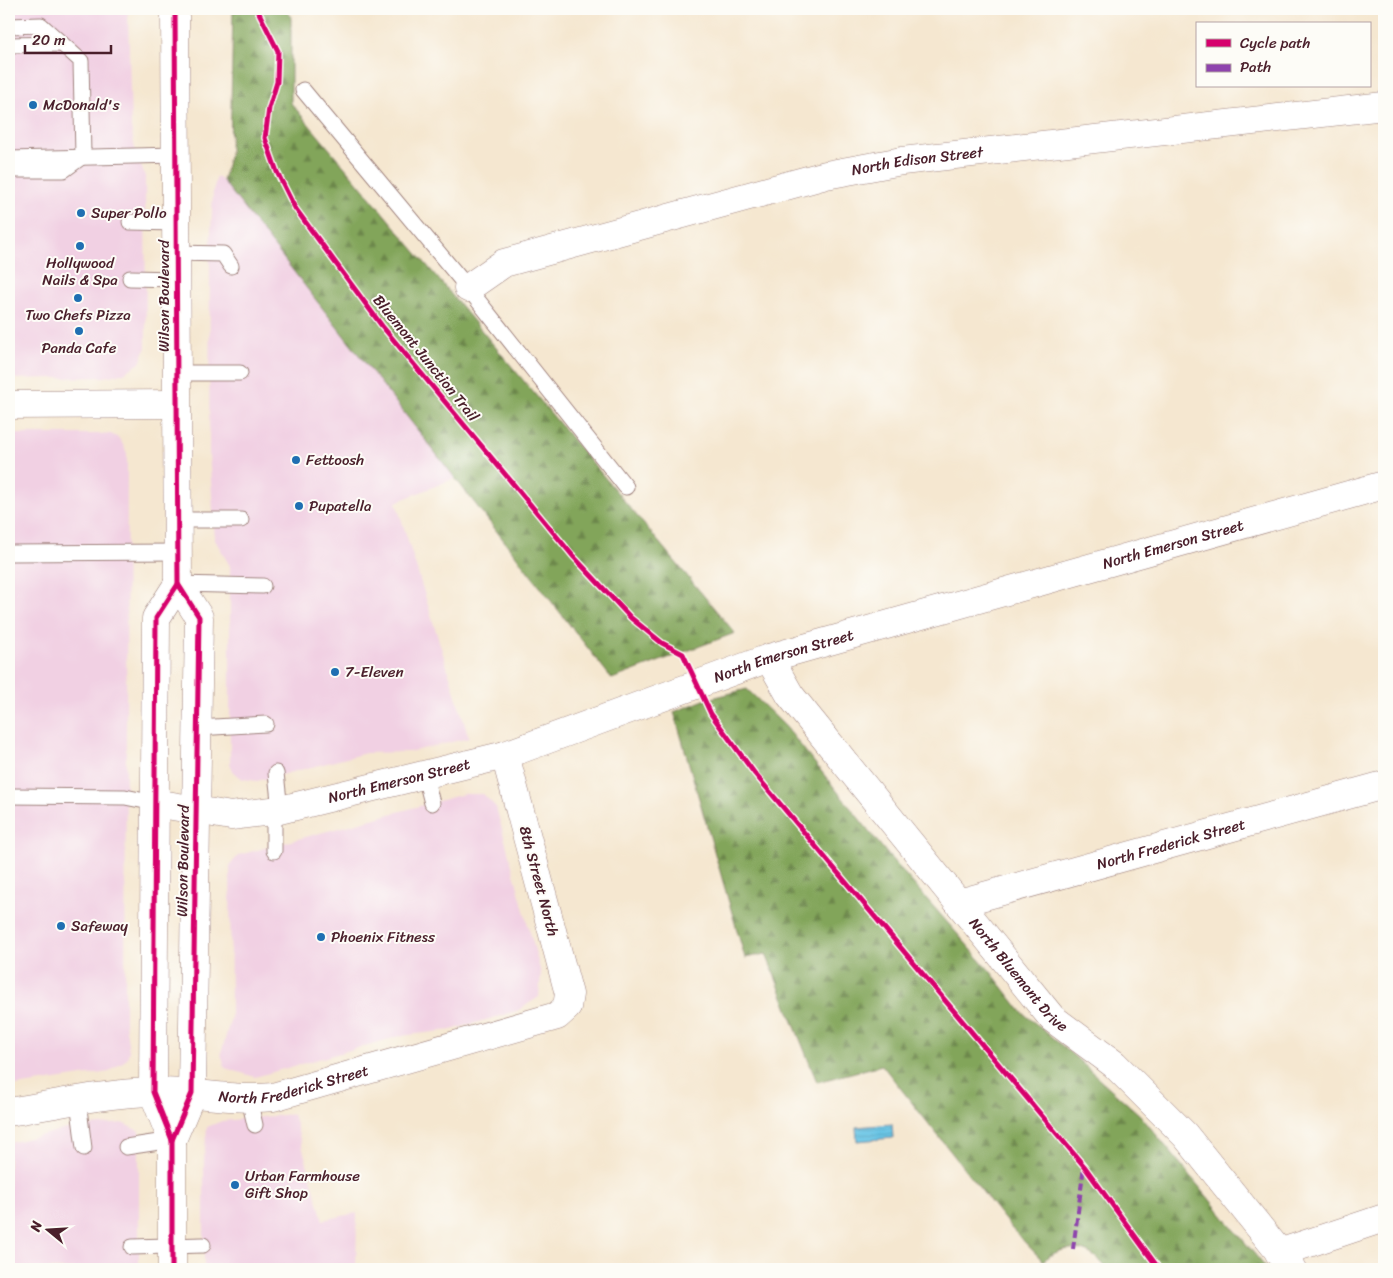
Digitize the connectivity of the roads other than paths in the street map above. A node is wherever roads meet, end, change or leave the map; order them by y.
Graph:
1 (175, 9) edge
2 (9, 26) edge
3 (62, 44) junction
4 (9, 45) edge
5 (303, 90) dead end
6 (1384, 106) edge
7 (176, 155) junction
8 (83, 156) junction
9 (9, 159) edge
10 (9, 170) edge
11 (130, 222) dead end
12 (176, 223) junction
13 (176, 266) junction
14 (231, 266) dead end
15 (130, 278) dead end
16 (468, 288) junction
17 (176, 373) junction
18 (240, 373) dead end
19 (176, 404) junction
20 (9, 405) edge
21 (1384, 485) edge
22 (626, 487) dead end
23 (177, 520) junction
24 (241, 520) dead end
25 (177, 552) junction
26 (9, 553) edge
27 (178, 584) junction
28 (263, 586) dead end
29 (769, 658) junction
30 (266, 724) dead end
31 (197, 728) junction
32 (505, 755) junction
33 (276, 773) dead end
34 (425, 776) junction
35 (1384, 785) edge
36 (9, 796) edge
37 (155, 803) junction
38 (432, 803) dead end
39 (196, 810) junction
40 (277, 810) junction
41 (274, 851) dead end
42 (959, 904) junction
43 (567, 1007) joint
44 (153, 1092) junction
45 (192, 1093) junction
46 (249, 1099) junction
47 (78, 1101) junction
48 (9, 1112) edge
49 (255, 1125) dead end
50 (172, 1140) junction
51 (126, 1146) dead end
52 (84, 1148) dead end
53 (1384, 1218) edge
54 (203, 1245) dead end
55 (132, 1248) dead end
56 (172, 1258) edge
57 (1286, 1261) edge

1 - 7 street, Wilson Boulevard
2 - 3 lane
3 - 4 lane
3 - 8 lane
5 - 16 lane
6 - 16 street, North Edison Street
7 - 8 lane
7 - 12 street, Wilson Boulevard
8 - 9 lane
8 - 10 lane
11 - 12 lane
12 - 13 street, Wilson Boulevard
13 - 14 lane
13 - 15 lane
13 - 17 street, Wilson Boulevard
16 - 22 lane
17 - 18 lane
17 - 19 street, Wilson Boulevard
19 - 20 street
19 - 23 street, Wilson Boulevard
21 - 29 street, North Emerson Street
23 - 24 lane
23 - 25 street, Wilson Boulevard
25 - 26 lane
25 - 27 street, Wilson Boulevard
27 - 28 lane
27 - 31 street, Wilson Boulevard
27 - 37 street, Wilson Boulevard
29 - 32 street, North Emerson Street
29 - 42 street, North Bluemont Drive
30 - 31 lane
31 - 39 street, Wilson Boulevard
32 - 34 street, North Emerson Street
32 - 43 street, 8th Street North
33 - 40 lane
34 - 38 lane
34 - 40 street, North Emerson Street
35 - 42 street, North Frederick Street
36 - 37 lane
37 - 39 street, North Emerson Street
37 - 44 street, Wilson Boulevard
39 - 40 street, North Emerson Street
39 - 45 street, Wilson Boulevard
40 - 41 lane
42 - 57 street, North Bluemont Drive
43 - 46 street, North Frederick Street
44 - 45 street, North Frederick Street
44 - 47 street, North Frederick Street
44 - 50 street, Wilson Boulevard
45 - 46 street, North Frederick Street
45 - 50 street, Wilson Boulevard
46 - 49 lane
47 - 48 street, North Frederick Street
47 - 52 lane
50 - 51 lane
50 - 56 street, Wilson Boulevard
53 - 57 street
54 - 56 lane
55 - 56 lane

